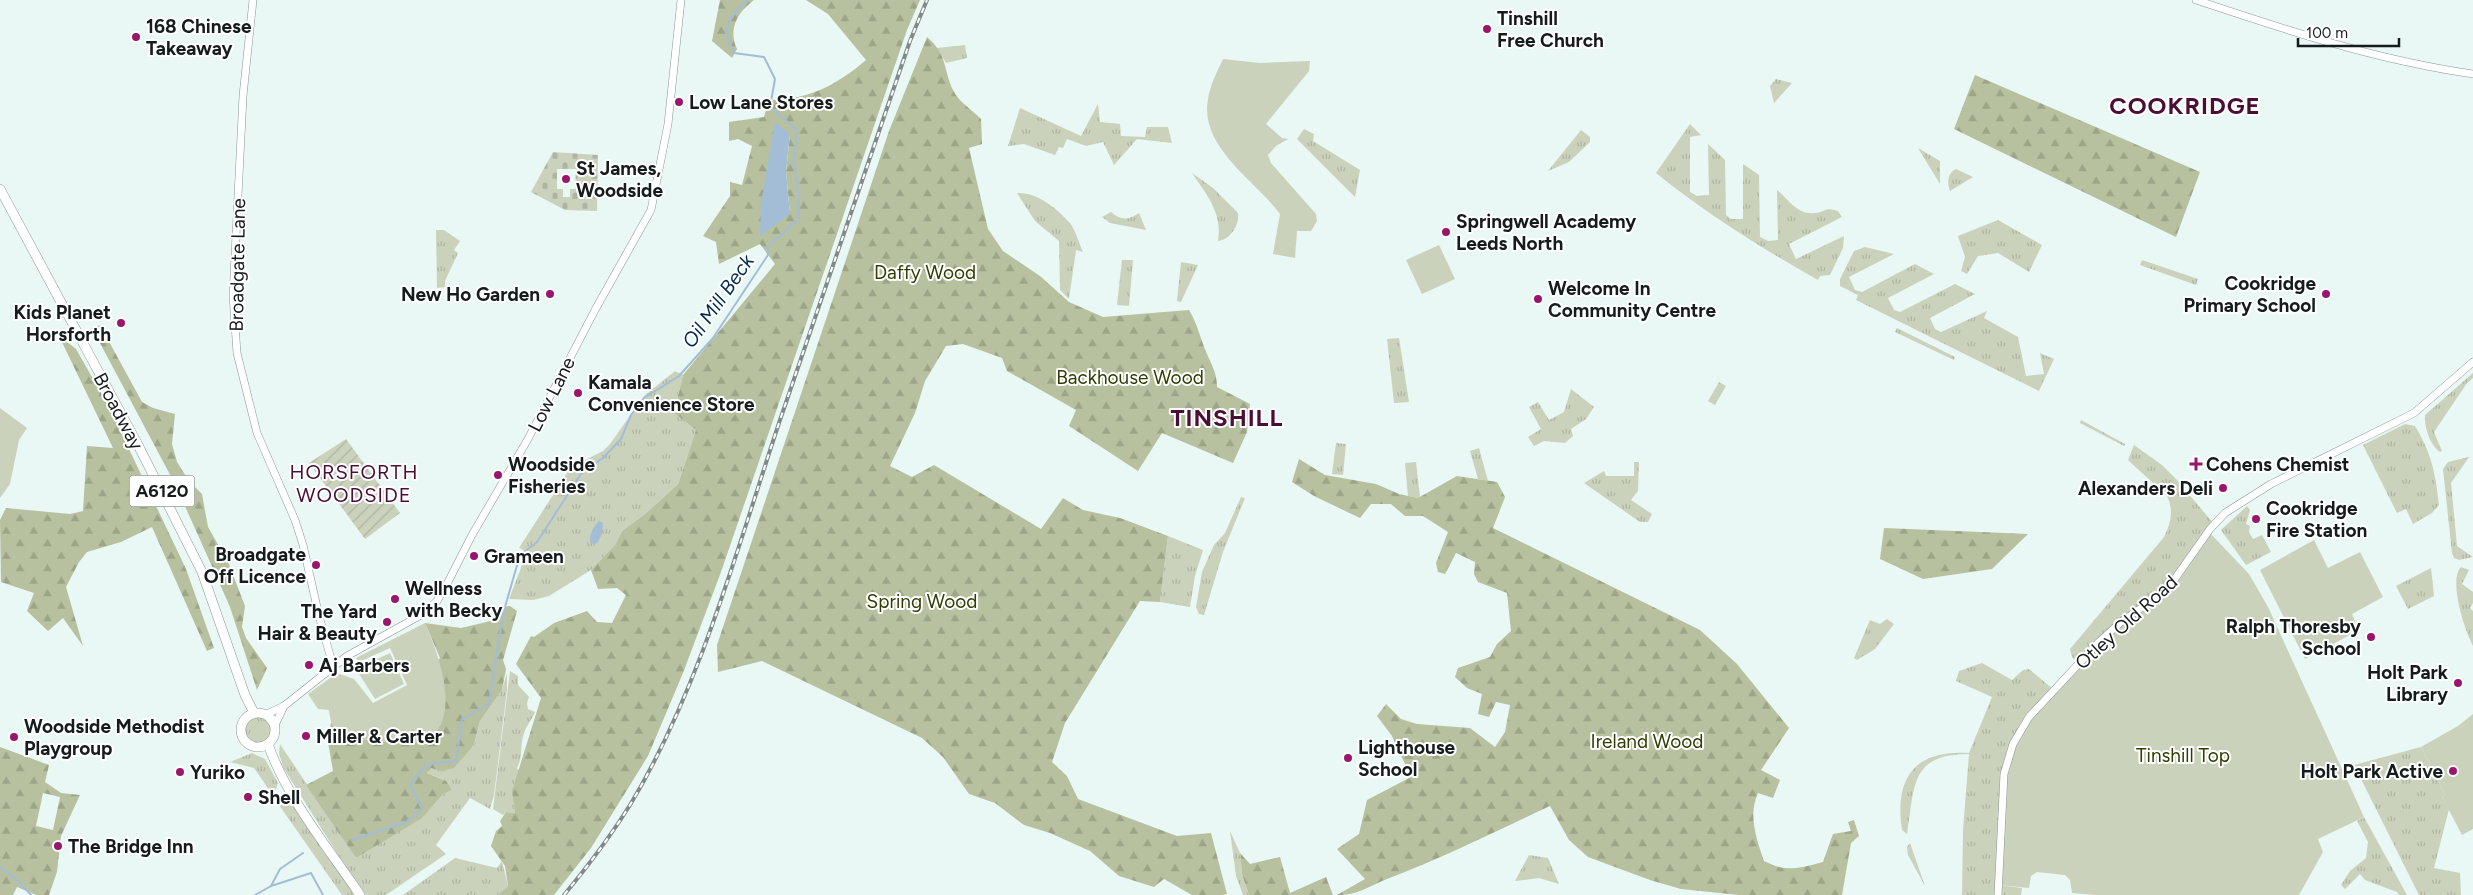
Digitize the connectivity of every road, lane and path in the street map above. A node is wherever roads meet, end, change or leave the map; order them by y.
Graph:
1 (253, 0) edge
2 (681, 0) edge
3 (2196, 0) edge
4 (2473, 74) edge
5 (0, 189) edge
6 (2473, 362) edge
7 (333, 666) junction
8 (245, 695) junction
9 (284, 706) junction
10 (254, 713) junction
11 (266, 714) junction
12 (243, 722) junction
13 (275, 725) junction
14 (268, 744) junction
15 (257, 747) junction
16 (273, 759) junction
17 (360, 895) edge
18 (1998, 895) edge

1 - 7 street, Broadgate Lane
2 - 7 street, Low Lane
3 - 4 street
5 - 8 highway, Broadway / A6120
6 - 18 street, Otley Old Road
7 - 9 street, Low Lane
8 - 10 highway, A6120
8 - 12 highway, A6120
9 - 11 street, Low Lane
9 - 13 street, Low Lane
10 - 11 highway
10 - 12 highway
11 - 13 highway
12 - 15 highway, A6120
13 - 14 highway
14 - 15 highway
14 - 16 highway, A6120
15 - 16 highway, A6120
16 - 17 highway, A6120

